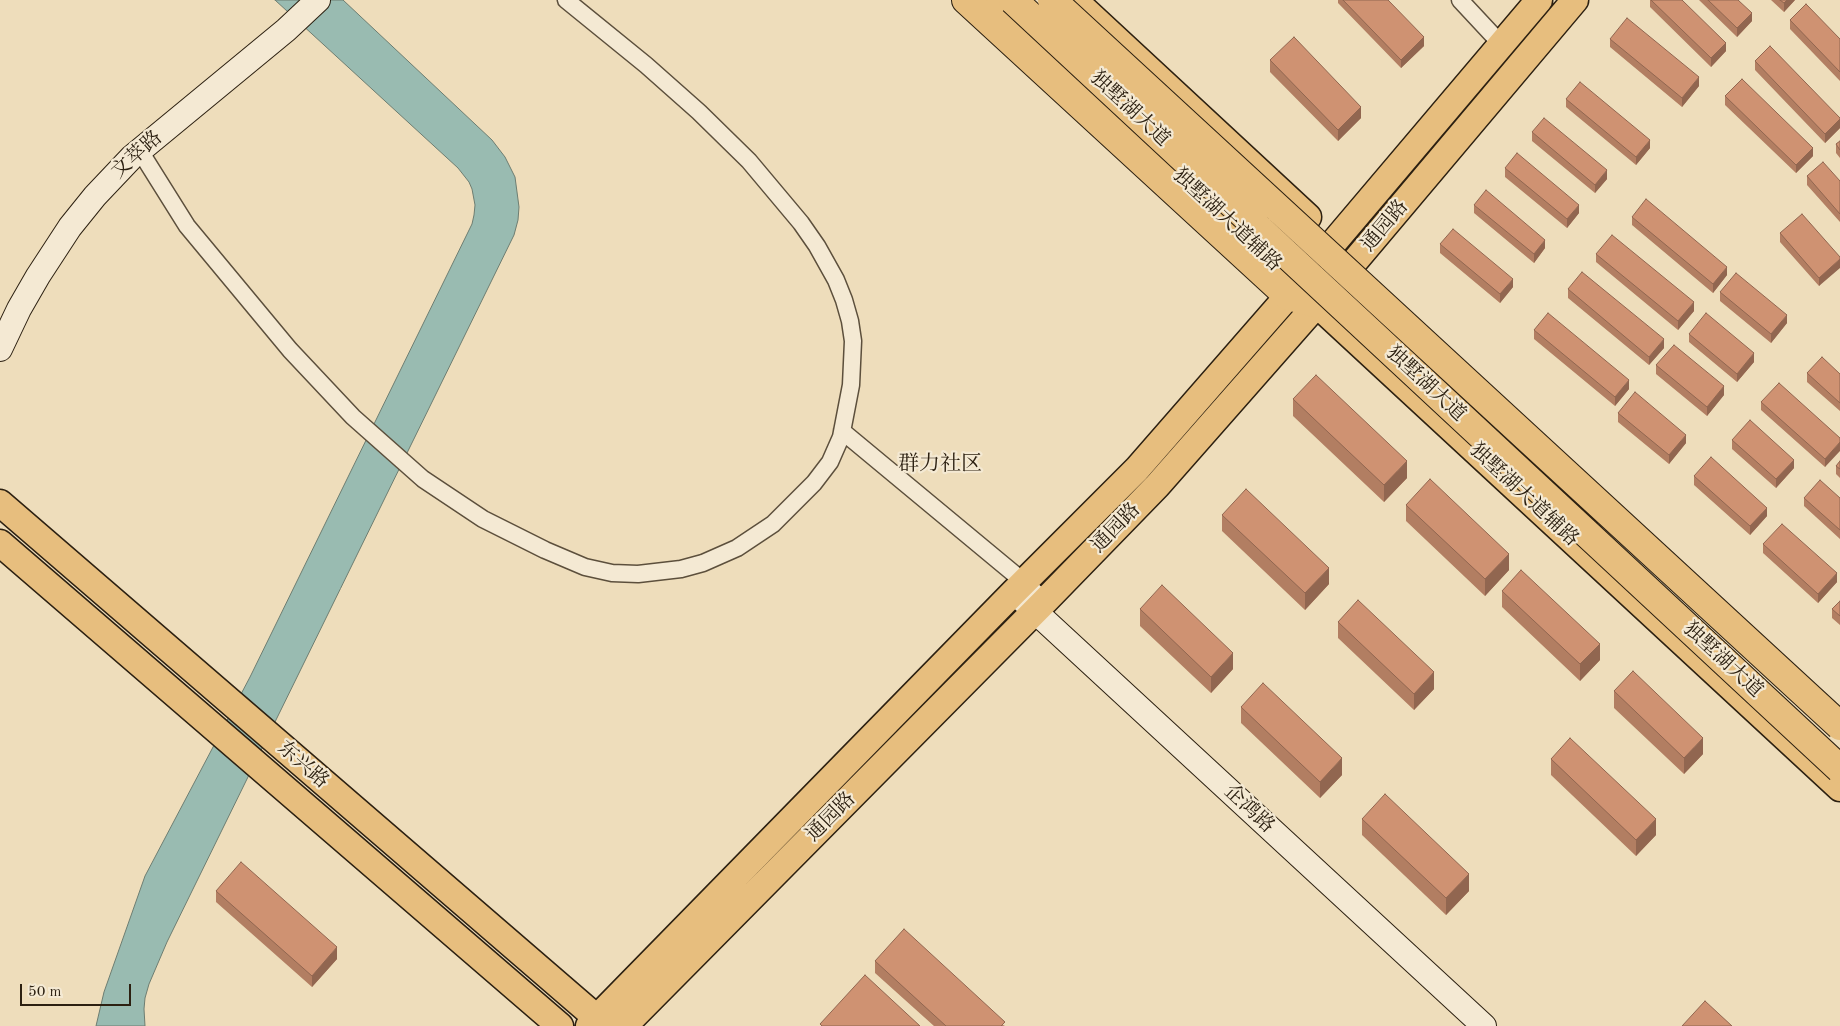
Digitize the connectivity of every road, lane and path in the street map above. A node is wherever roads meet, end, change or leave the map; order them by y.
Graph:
1 (318, 0) edge
2 (566, 0) edge
3 (966, 0) edge
4 (988, 0) edge
5 (1013, 0) edge
6 (1052, 0) edge
7 (1074, 0) edge
8 (1460, 0) edge
9 (1539, 0) edge
10 (1575, 0) edge
11 (1501, 44) junction
12 (1065, 81) junction
13 (1095, 120) junction
14 (1132, 133) junction
15 (140, 151) junction
16 (1335, 242) junction
17 (1355, 261) junction
18 (1300, 283) junction
19 (1326, 295) junction
20 (0, 349) edge
21 (842, 431) junction
22 (0, 503) edge
23 (0, 543) edge
24 (1019, 587) junction
25 (1040, 607) junction
26 (1782, 672) junction
27 (1840, 709) edge
28 (1840, 726) edge
29 (1840, 768) edge
30 (1840, 788) edge
31 (597, 1023) edge
32 (560, 1026) edge
33 (624, 1026) edge
34 (1484, 1026) edge

1 - 15 street, 文萃路
2 - 21 street
3 - 12 highway
4 - 12 main road, 独墅湖大道辅路
5 - 29 highway, 独墅湖大道, bridge
6 - 26 highway, 独墅湖大道, bridge
7 - 16 main road
8 - 11 street
9 - 11 main road, 通园路
10 - 17 main road, 通园路
11 - 16 main road, 通园路
12 - 13 highway
12 - 14 main road, 独墅湖大道辅路
12 - 18 main road
13 - 14 highway
13 - 18 highway
14 - 18 main road, 独墅湖大道辅路
15 - 20 street, 文萃路
15 - 21 street
16 - 17 main road
16 - 18 main road, 通园路
17 - 19 main road, 通园路
17 - 27 main road
18 - 19 highway
18 - 19 main road, 独墅湖大道辅路
18 - 24 main road, 通园路
19 - 25 main road, 通园路
19 - 30 main road, 独墅湖大道辅路
21 - 24 street
22 - 31 main road, 东兴路
23 - 32 main road, 东兴路
24 - 25 street, 企鸿路
24 - 31 main road, 通园路
25 - 33 main road, 通园路
25 - 34 street, 企鸿路
26 - 27 highway, bridge
26 - 28 highway, 独墅湖大道, bridge

